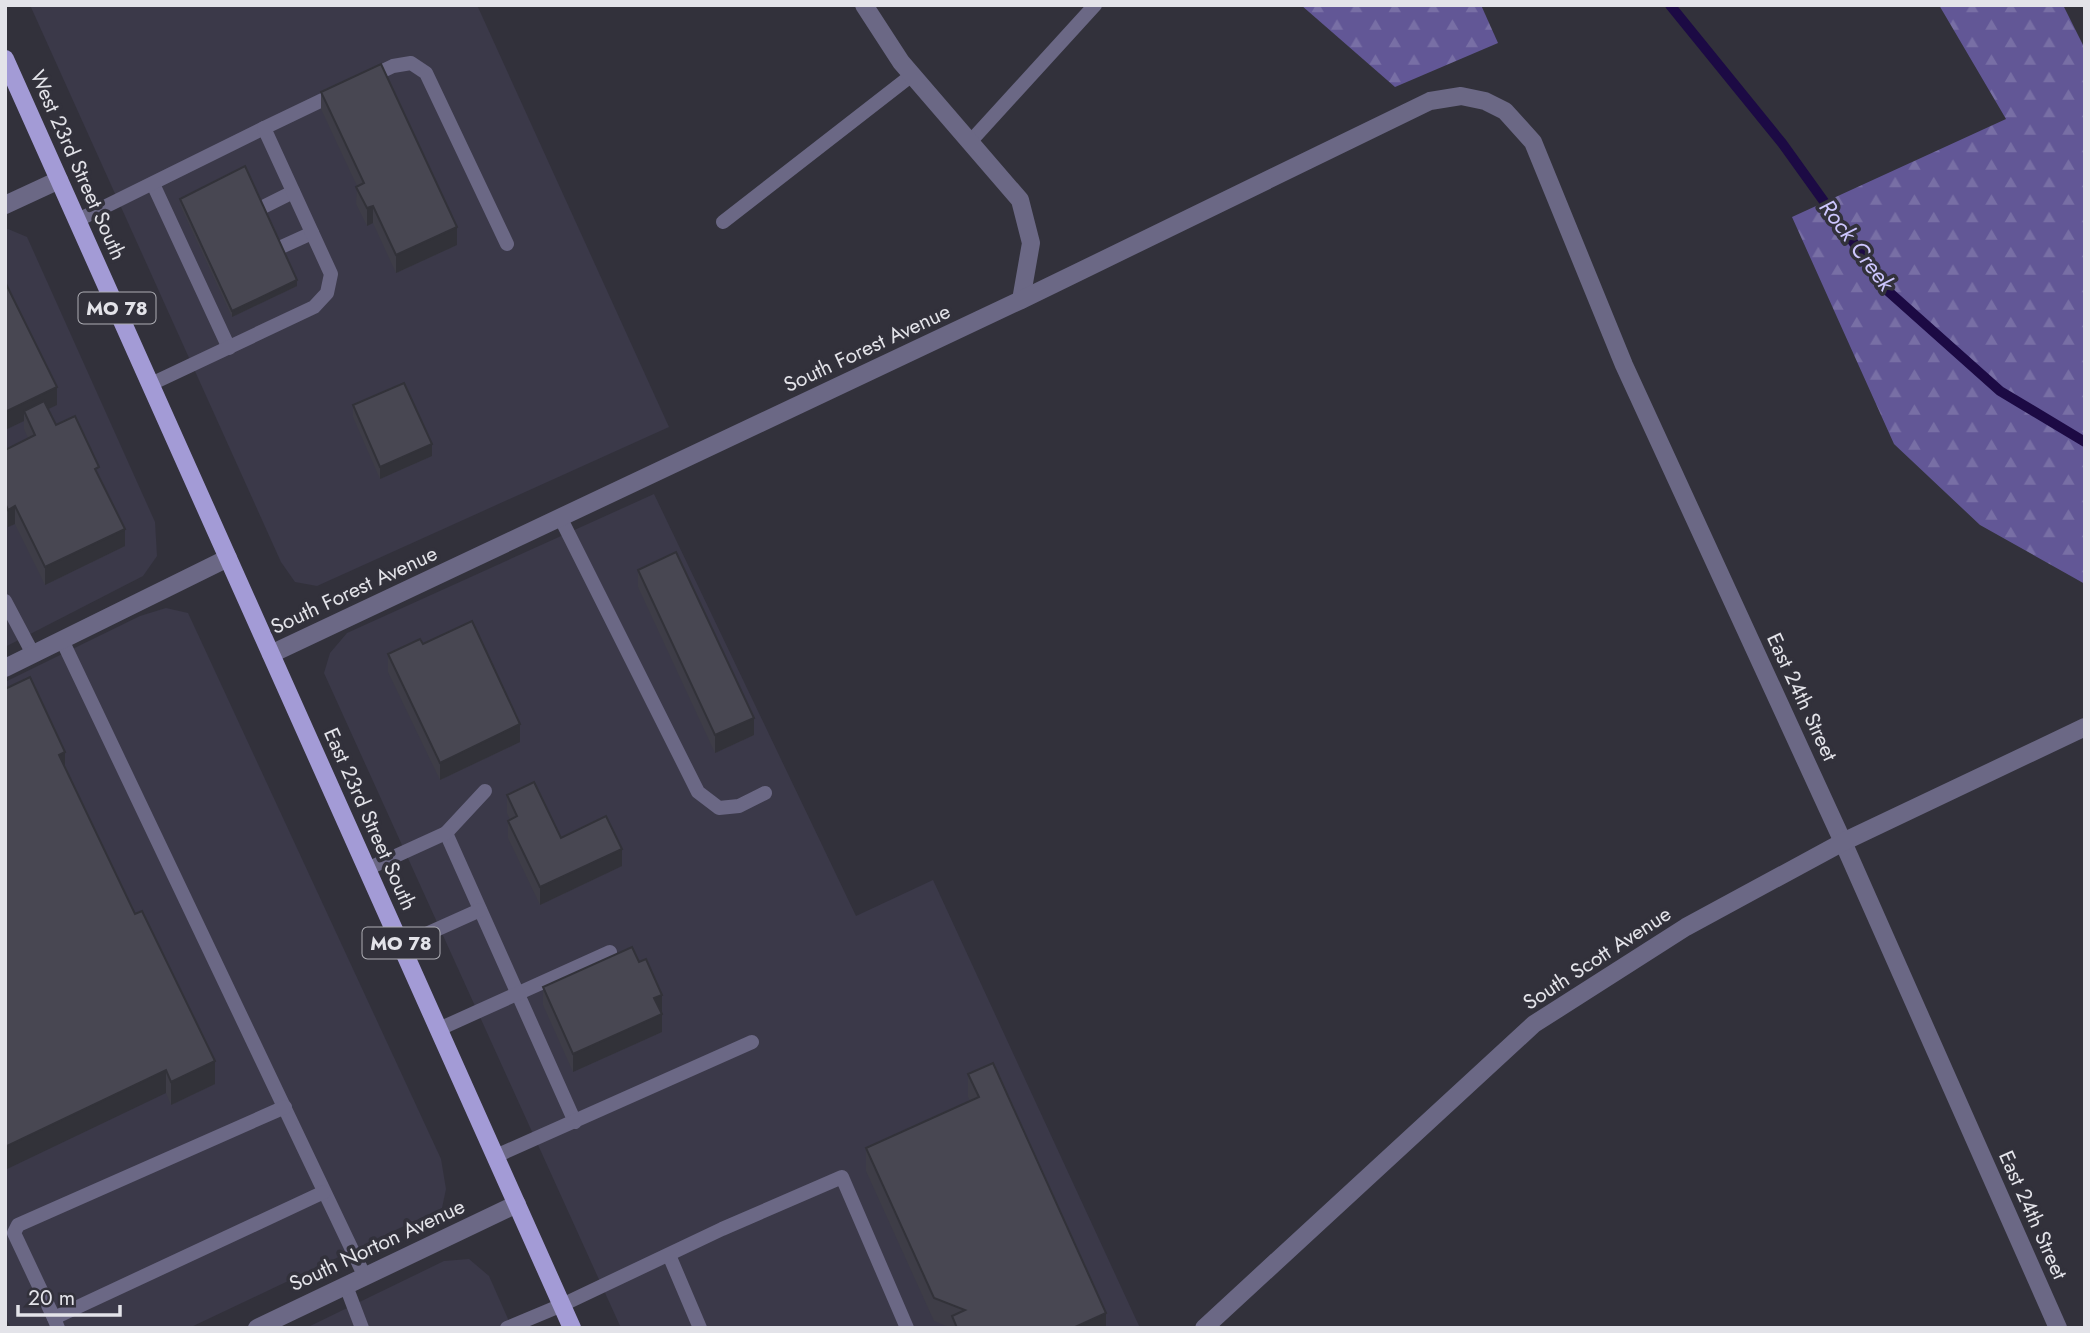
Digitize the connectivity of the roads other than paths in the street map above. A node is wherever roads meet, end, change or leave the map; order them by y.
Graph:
1 (864, 5) edge
2 (1095, 5) edge
3 (5, 59) edge
4 (912, 75) junction
5 (1485, 101) joint
6 (264, 128) junction
7 (970, 142) junction
8 (59, 180) junction
9 (153, 184) junction
10 (293, 192) junction
11 (5, 205) edge
12 (261, 208) edge
13 (78, 220) junction
14 (723, 222) dead end
15 (312, 233) junction
16 (507, 244) dead end
17 (279, 248) edge
18 (215, 280) edge
19 (201, 287) junction
20 (1021, 300) junction
21 (229, 348) junction
22 (151, 384) junction
23 (561, 517) junction
24 (228, 558) junction
25 (5, 601) edge
26 (62, 640) junction
27 (33, 654) junction
28 (271, 654) junction
29 (5, 668) edge
30 (2085, 727) edge
31 (485, 791) dead end
32 (765, 793) dead end
33 (446, 833) junction
34 (1843, 842) junction
35 (367, 869) junction
36 (480, 911) junction
37 (401, 945) junction
38 (610, 952) dead end
39 (517, 995) junction
40 (439, 1029) junction
41 (752, 1042) dead end
42 (285, 1107) junction
43 (575, 1122) junction
44 (496, 1157) junction
45 (324, 1192) junction
46 (517, 1204) junction
47 (668, 1255) junction
48 (366, 1276) junction
49 (346, 1286) junction
50 (562, 1306) junction
51 (56, 1323) edge
52 (257, 1328) edge
53 (362, 1328) edge
54 (507, 1328) edge
55 (572, 1328) edge
56 (700, 1328) edge
57 (907, 1328) edge
58 (1204, 1328) edge
59 (2058, 1328) edge

1 - 4 street
2 - 7 lane
3 - 8 main road, West 23rd Street South / MO 78
4 - 7 street
4 - 14 lane
5 - 20 street, South Forest Avenue
5 - 34 street, East 24th Street
6 - 9 lane
6 - 10 lane
6 - 16 lane
7 - 20 street
8 - 11 street
8 - 13 main road, West 23rd Street South / MO 78
9 - 13 lane
9 - 19 lane
10 - 12 lane
10 - 15 lane
13 - 22 main road, West 23rd Street South / MO 78
15 - 17 lane
15 - 21 lane
18 - 19 lane
19 - 21 lane
20 - 23 street, South Forest Avenue
21 - 22 lane
22 - 24 main road, West 23rd Street South / MO 78
23 - 28 street, South Forest Avenue
23 - 32 lane
24 - 26 street
24 - 28 main road, East 23rd Street South / MO 78
25 - 27 lane
26 - 27 street
26 - 42 lane
27 - 29 street
28 - 35 main road, East 23rd Street South / MO 78
30 - 34 street, South Scott Avenue
31 - 33 lane
33 - 35 lane
33 - 36 lane
34 - 58 street, South Scott Avenue
34 - 59 street, East 24th Street
35 - 37 main road, East 23rd Street South / MO 78
36 - 37 lane
36 - 39 lane
37 - 40 main road, East 23rd Street South / MO 78
38 - 39 lane
39 - 40 lane
39 - 43 lane
40 - 44 main road, East 23rd Street South / MO 78
41 - 43 lane
42 - 45 lane
42 - 51 lane
43 - 44 lane
44 - 46 main road, East 23rd Street South / MO 78
45 - 48 lane
45 - 51 lane
46 - 48 street, South Norton Avenue
46 - 50 main road, East 23rd Street South / MO 78
47 - 50 lane
47 - 56 lane
47 - 57 lane
48 - 49 street, South Norton Avenue
49 - 52 street, South Norton Avenue
49 - 53 lane
50 - 54 lane
50 - 55 main road, East 23rd Street South / MO 78

